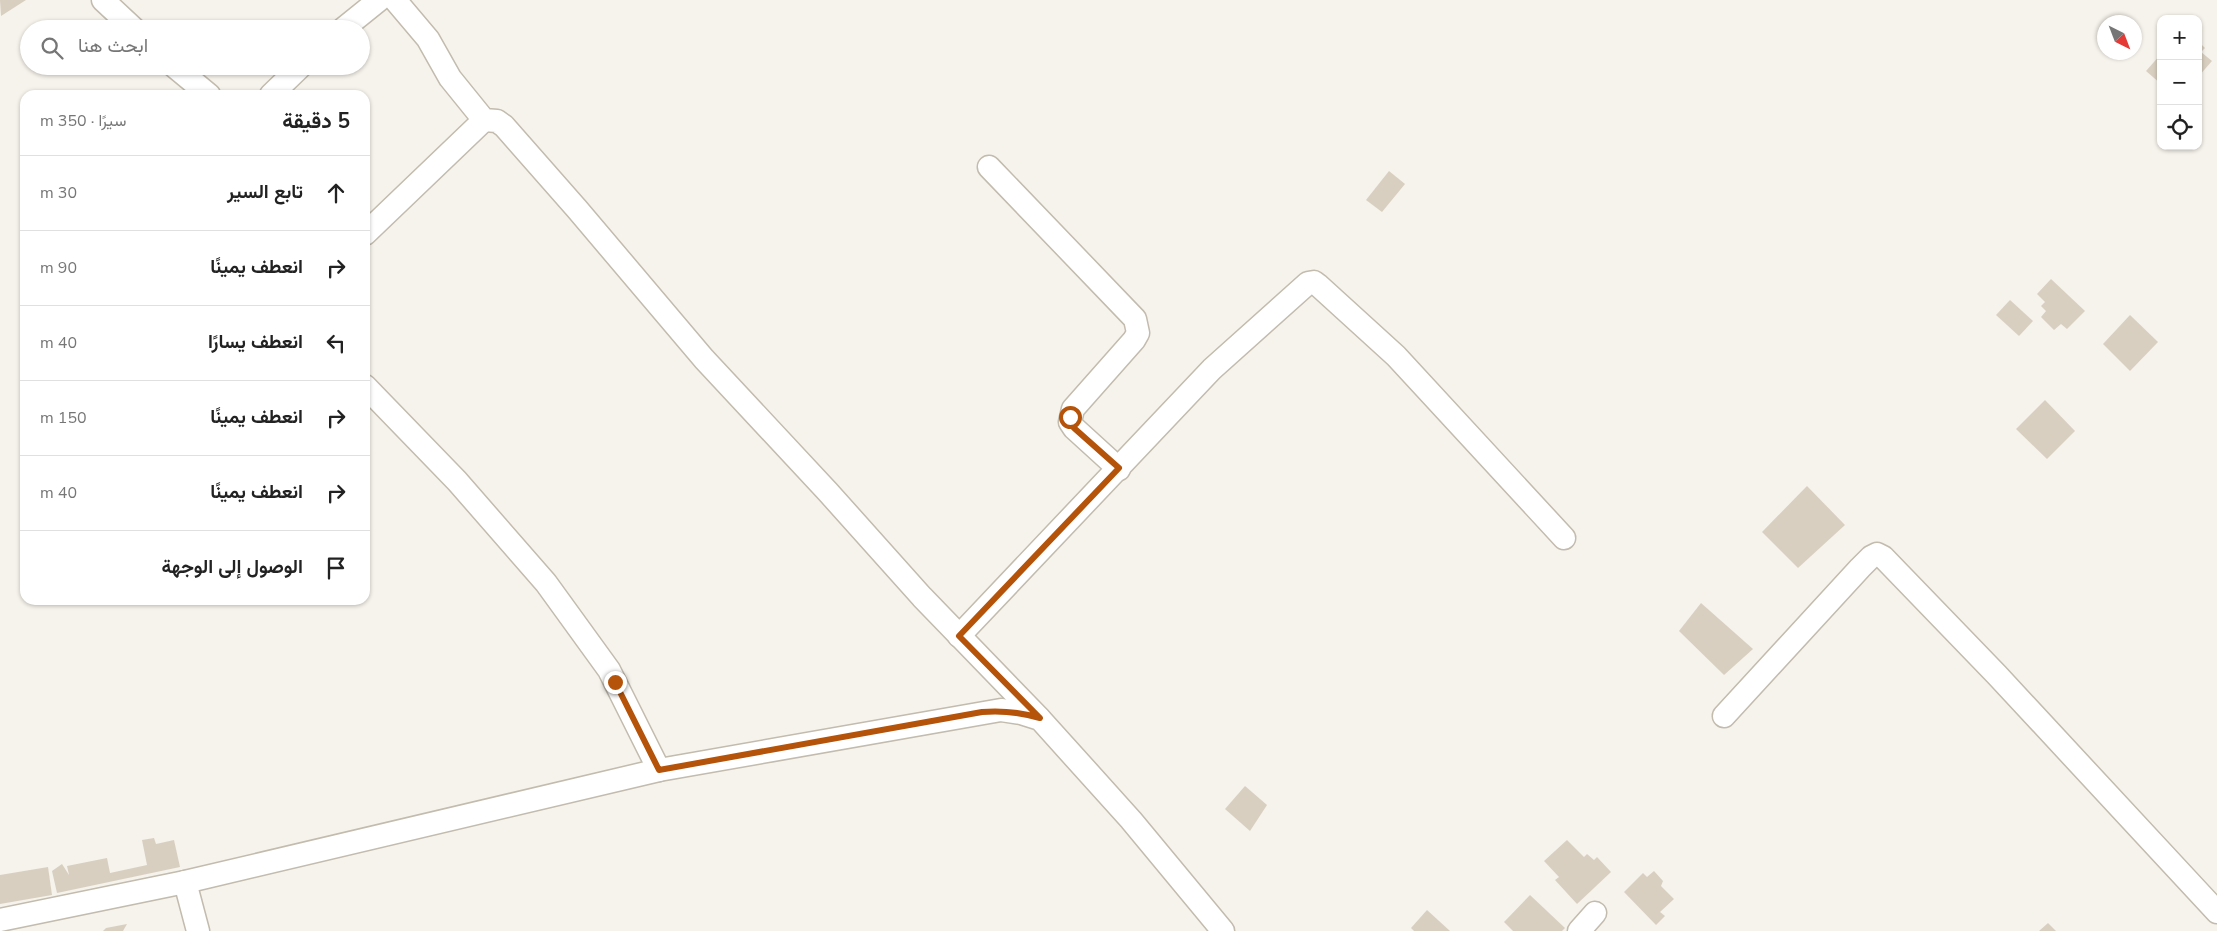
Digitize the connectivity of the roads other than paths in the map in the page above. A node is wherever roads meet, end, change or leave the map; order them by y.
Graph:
1 (104, 0) edge
2 (379, 0) edge
3 (395, 0) edge
4 (125, 20) edge
5 (354, 20) edge
6 (185, 75) edge
7 (292, 75) edge
8 (203, 90) edge
9 (276, 90) edge
10 (484, 120) junction
11 (989, 167) dead end
12 (370, 229) edge
13 (370, 391) edge
14 (1119, 468) junction
15 (1564, 538) dead end
16 (959, 636) junction
17 (1724, 716) dead end
18 (1040, 718) junction
19 (659, 770) junction
20 (185, 882) junction
21 (2217, 912) edge
22 (1595, 913) dead end
23 (0, 920) edge
24 (198, 931) edge
25 (1223, 931) edge
26 (1579, 931) edge

1 - 4 street
2 - 5 street
3 - 10 street
6 - 8 street
7 - 9 street
10 - 12 street
10 - 16 street
11 - 14 street
13 - 19 street
14 - 15 street
14 - 16 street
16 - 18 street
17 - 21 street
18 - 19 street
18 - 25 street
19 - 20 street
20 - 23 street
20 - 24 street
22 - 26 street

